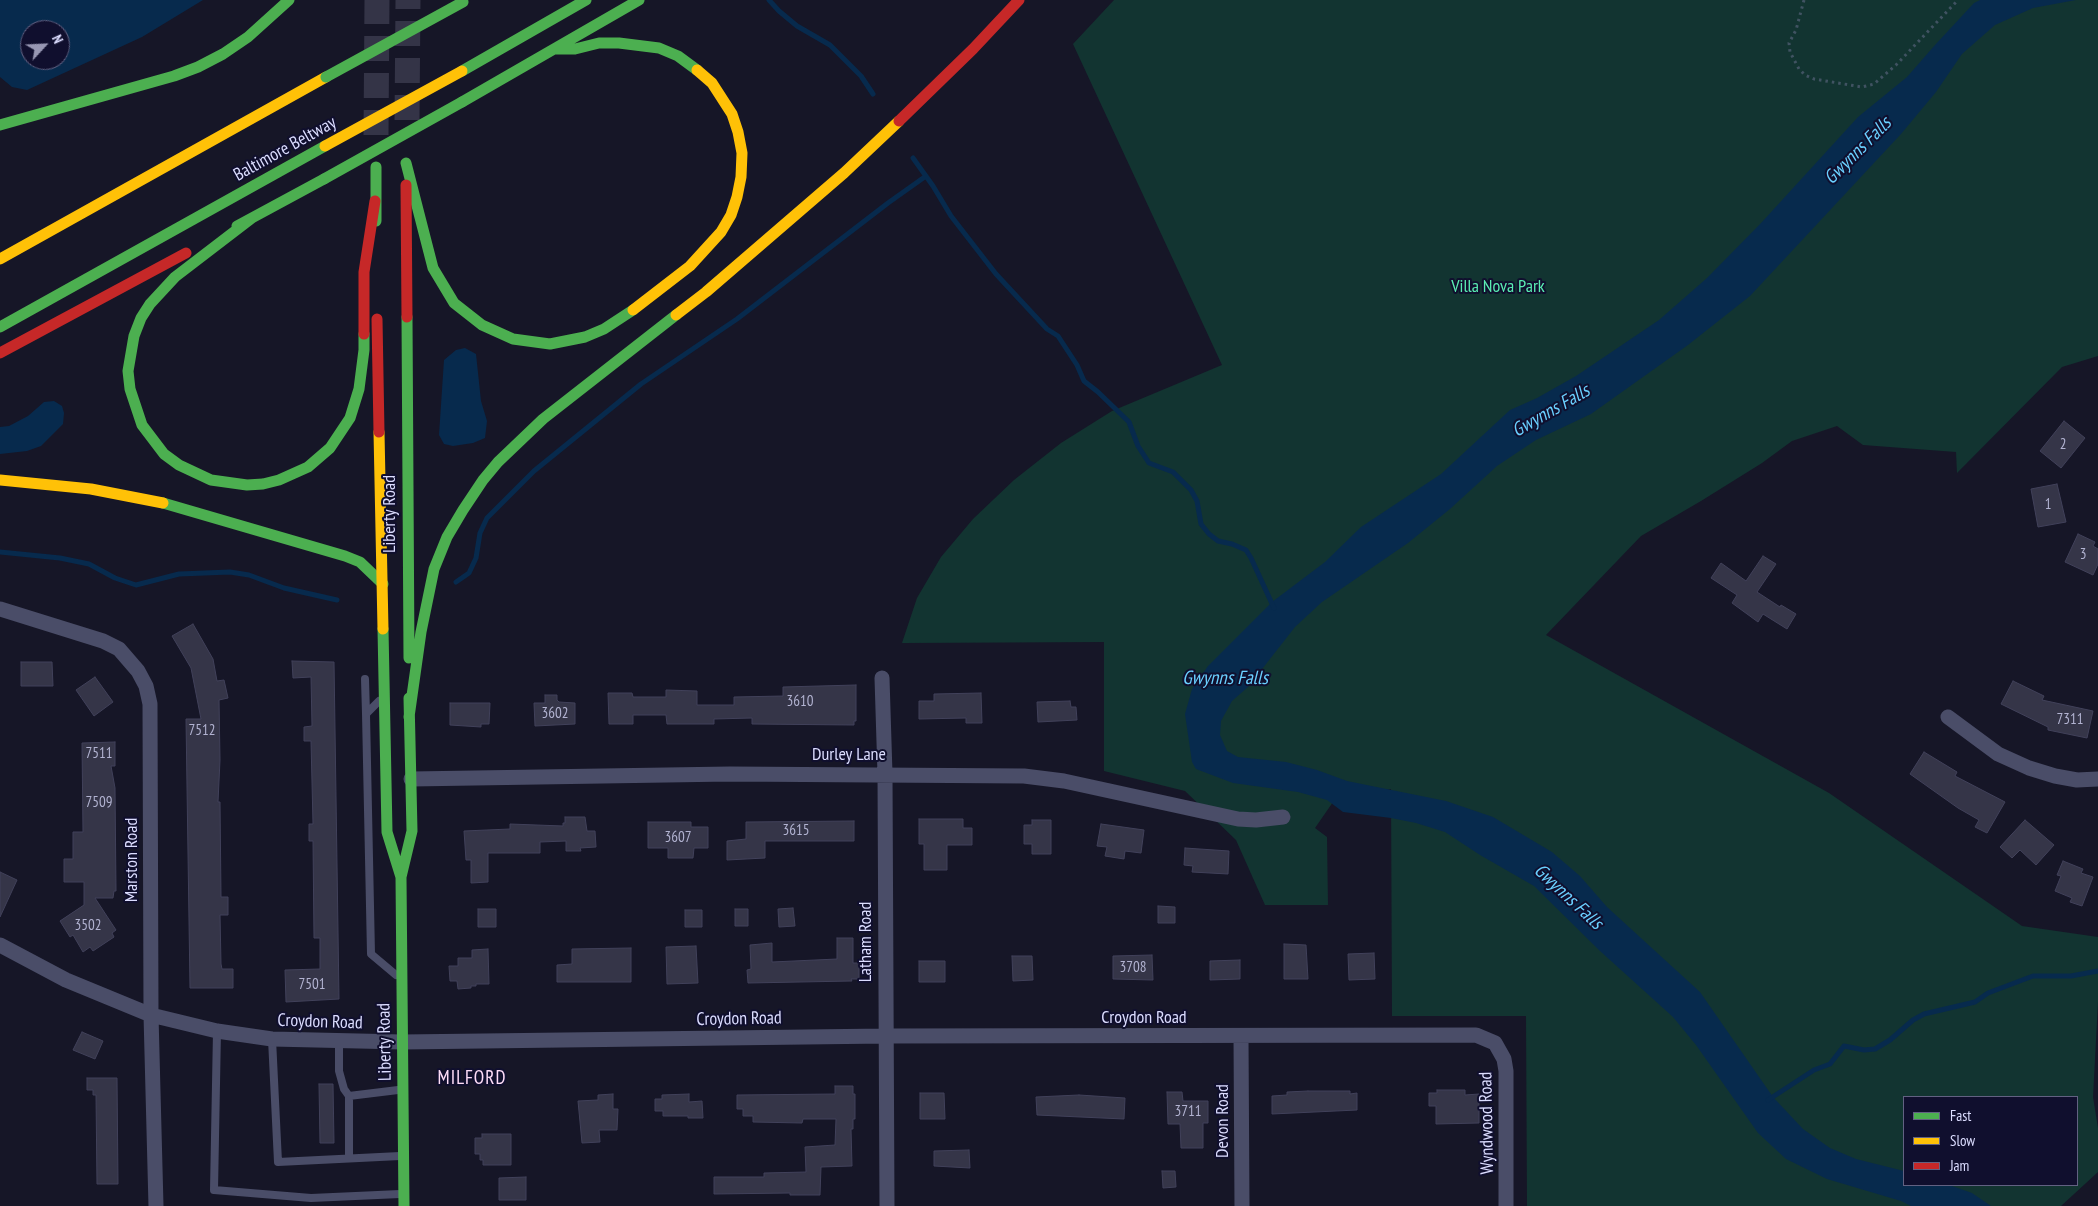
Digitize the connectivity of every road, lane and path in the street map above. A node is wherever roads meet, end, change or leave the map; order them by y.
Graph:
1 (289, 0) edge
2 (586, 0) edge
3 (639, 0) edge
4 (1019, 0) edge
5 (1804, 0) edge
6 (1958, 0) edge
7 (465, 1) edge
8 (422, 11) dead end
9 (556, 49) junction
10 (326, 77) junction
11 (0, 125) edge
12 (406, 150) dead end
13 (406, 163) junction
14 (376, 168) dead end
15 (376, 201) junction
16 (252, 218) junction
17 (0, 259) edge
18 (376, 268) dead end
19 (377, 306) dead end
20 (0, 327) edge
21 (0, 353) edge
22 (0, 480) edge
23 (383, 584) junction
24 (0, 608) edge
25 (365, 678) dead end
26 (882, 678) dead end
27 (385, 694) junction
28 (366, 714) junction
29 (409, 717) junction
30 (1948, 717) dead end
31 (885, 774) junction
32 (410, 778) junction
33 (2098, 779) edge
34 (1283, 816) dead end
35 (401, 877) junction
36 (0, 945) edge
37 (402, 980) junction
38 (151, 1015) junction
39 (217, 1031) junction
40 (886, 1036) junction
41 (1241, 1037) junction
42 (272, 1039) junction
43 (339, 1042) junction
44 (402, 1042) junction
45 (1495, 1043) joint
46 (403, 1090) junction
47 (349, 1096) junction
48 (404, 1156) junction
49 (349, 1158) junction
50 (404, 1200) edge
51 (311, 1202) edge
52 (156, 1206) edge
53 (887, 1206) edge
54 (1242, 1206) edge
55 (1506, 1206) edge

1 - 11 main road
2 - 20 main road, Baltimore Beltway, bridge
3 - 9 main road
4 - 29 main road
5 - 6 path
7 - 10 main road, bridge
8 - 10 main road, bridge
9 - 13 main road
9 - 16 main road, bridge
10 - 17 main road
12 - 13 main road, Liberty Road
13 - 29 main road, Liberty Road
14 - 15 main road
15 - 16 main road
15 - 18 main road
16 - 21 main road
19 - 23 main road, Liberty Road
22 - 23 main road
23 - 27 main road, Liberty Road
24 - 38 street, Marston Road
25 - 28 lane
26 - 31 street, Latham Road
27 - 28 lane
27 - 35 main road, Liberty Road
28 - 37 lane
29 - 32 main road, Liberty Road
30 - 33 street
31 - 32 street, Durley Lane
31 - 34 street, Durley Lane
31 - 40 street, Latham Road
32 - 35 main road, Liberty Road
35 - 37 main road, Liberty Road
36 - 38 street, Croydon Road
37 - 44 main road, Liberty Road
38 - 39 street, Croydon Road
38 - 52 street, Marston Road
39 - 42 street, Croydon Road
39 - 51 lane
40 - 41 street, Croydon Road
40 - 44 street, Croydon Road
40 - 53 street, Latham Road
41 - 45 street, Croydon Road
41 - 54 street, Devon Road
42 - 43 street, Croydon Road
42 - 49 lane
43 - 44 street, Croydon Road
43 - 47 lane
44 - 46 main road, Liberty Road
45 - 55 street, Wyndwood Road
46 - 47 lane
46 - 48 main road, Liberty Road
47 - 49 lane
48 - 49 lane
48 - 50 main road, Liberty Road
50 - 51 lane

